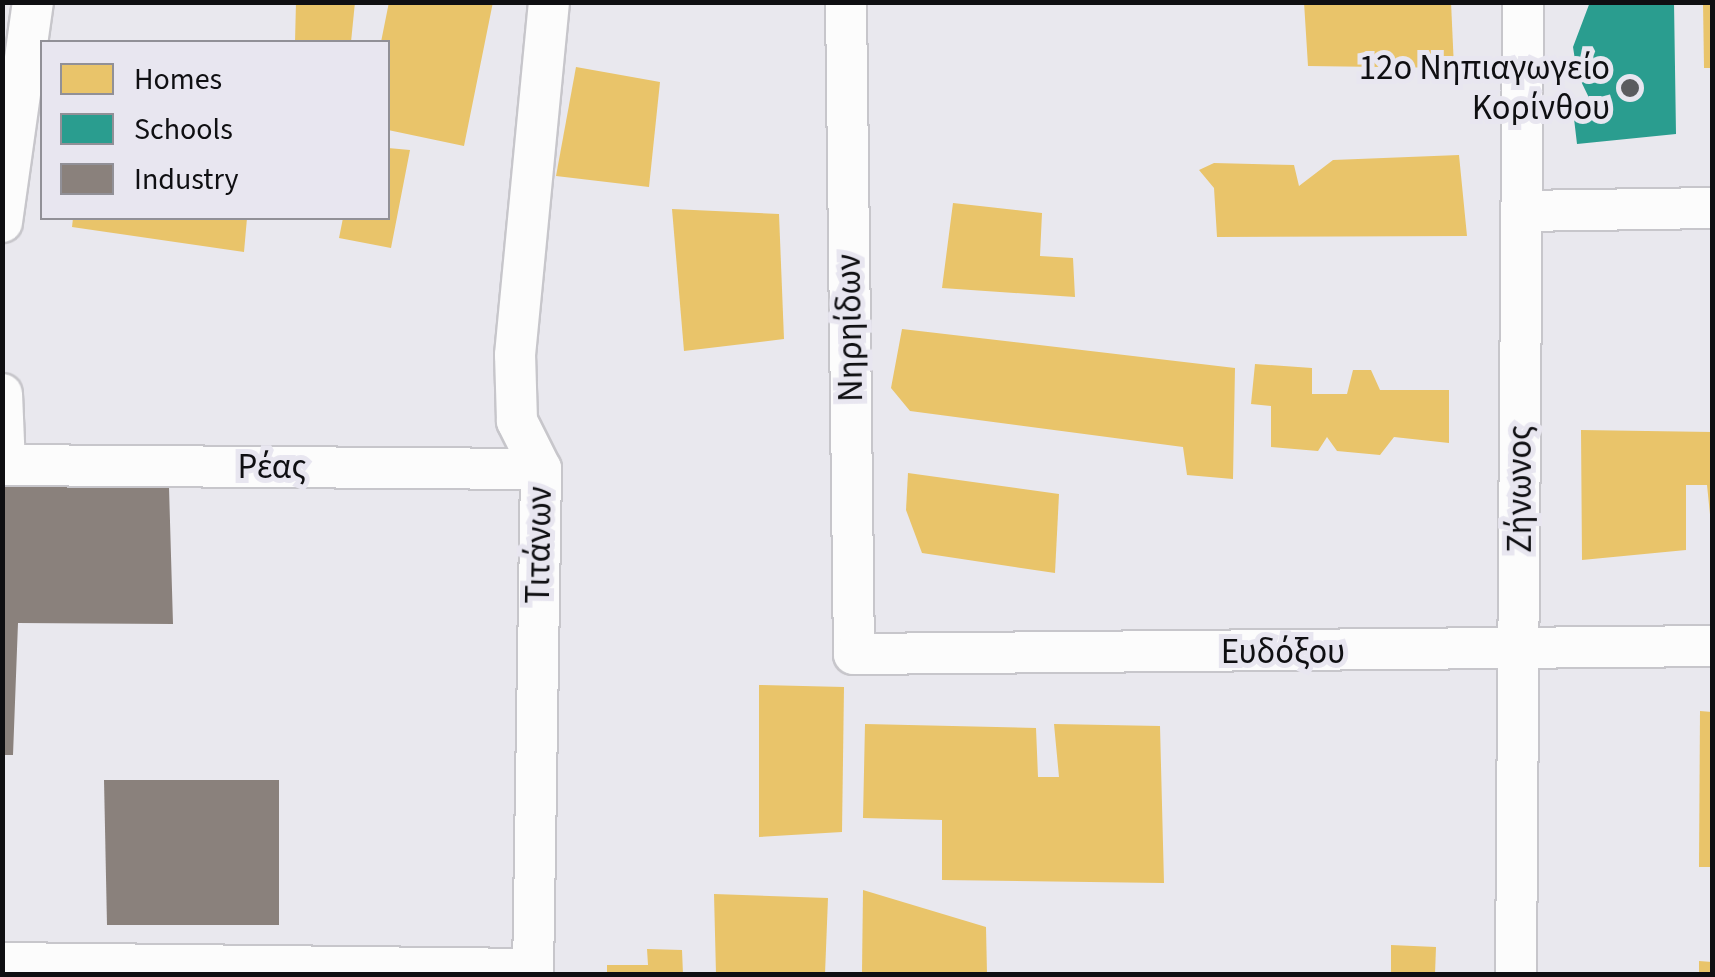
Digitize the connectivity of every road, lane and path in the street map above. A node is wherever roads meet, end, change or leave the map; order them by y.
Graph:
1 (33, 2) edge
2 (548, 2) edge
3 (846, 2) edge
4 (1523, 2) edge
5 (1712, 208) edge
6 (1522, 211) junction
7 (2, 222) edge
8 (2, 394) edge
9 (4, 465) edge
10 (540, 469) junction
11 (1712, 646) edge
12 (1519, 650) junction
13 (854, 654) joint
14 (2, 963) edge
15 (533, 972) edge
16 (1516, 974) edge

1 - 7 street
2 - 10 street, Τιτάνων
3 - 13 street, Νηρηίδων
4 - 6 street, Ζήνωνος
5 - 6 street
6 - 12 street, Ζήνωνος
8 - 9 street
9 - 10 street, Ρέας
10 - 15 street, Τιτάνων
11 - 12 street, Ευδόξου
12 - 13 street, Ευδόξου
12 - 16 street, Ζήνωνος
14 - 15 street

